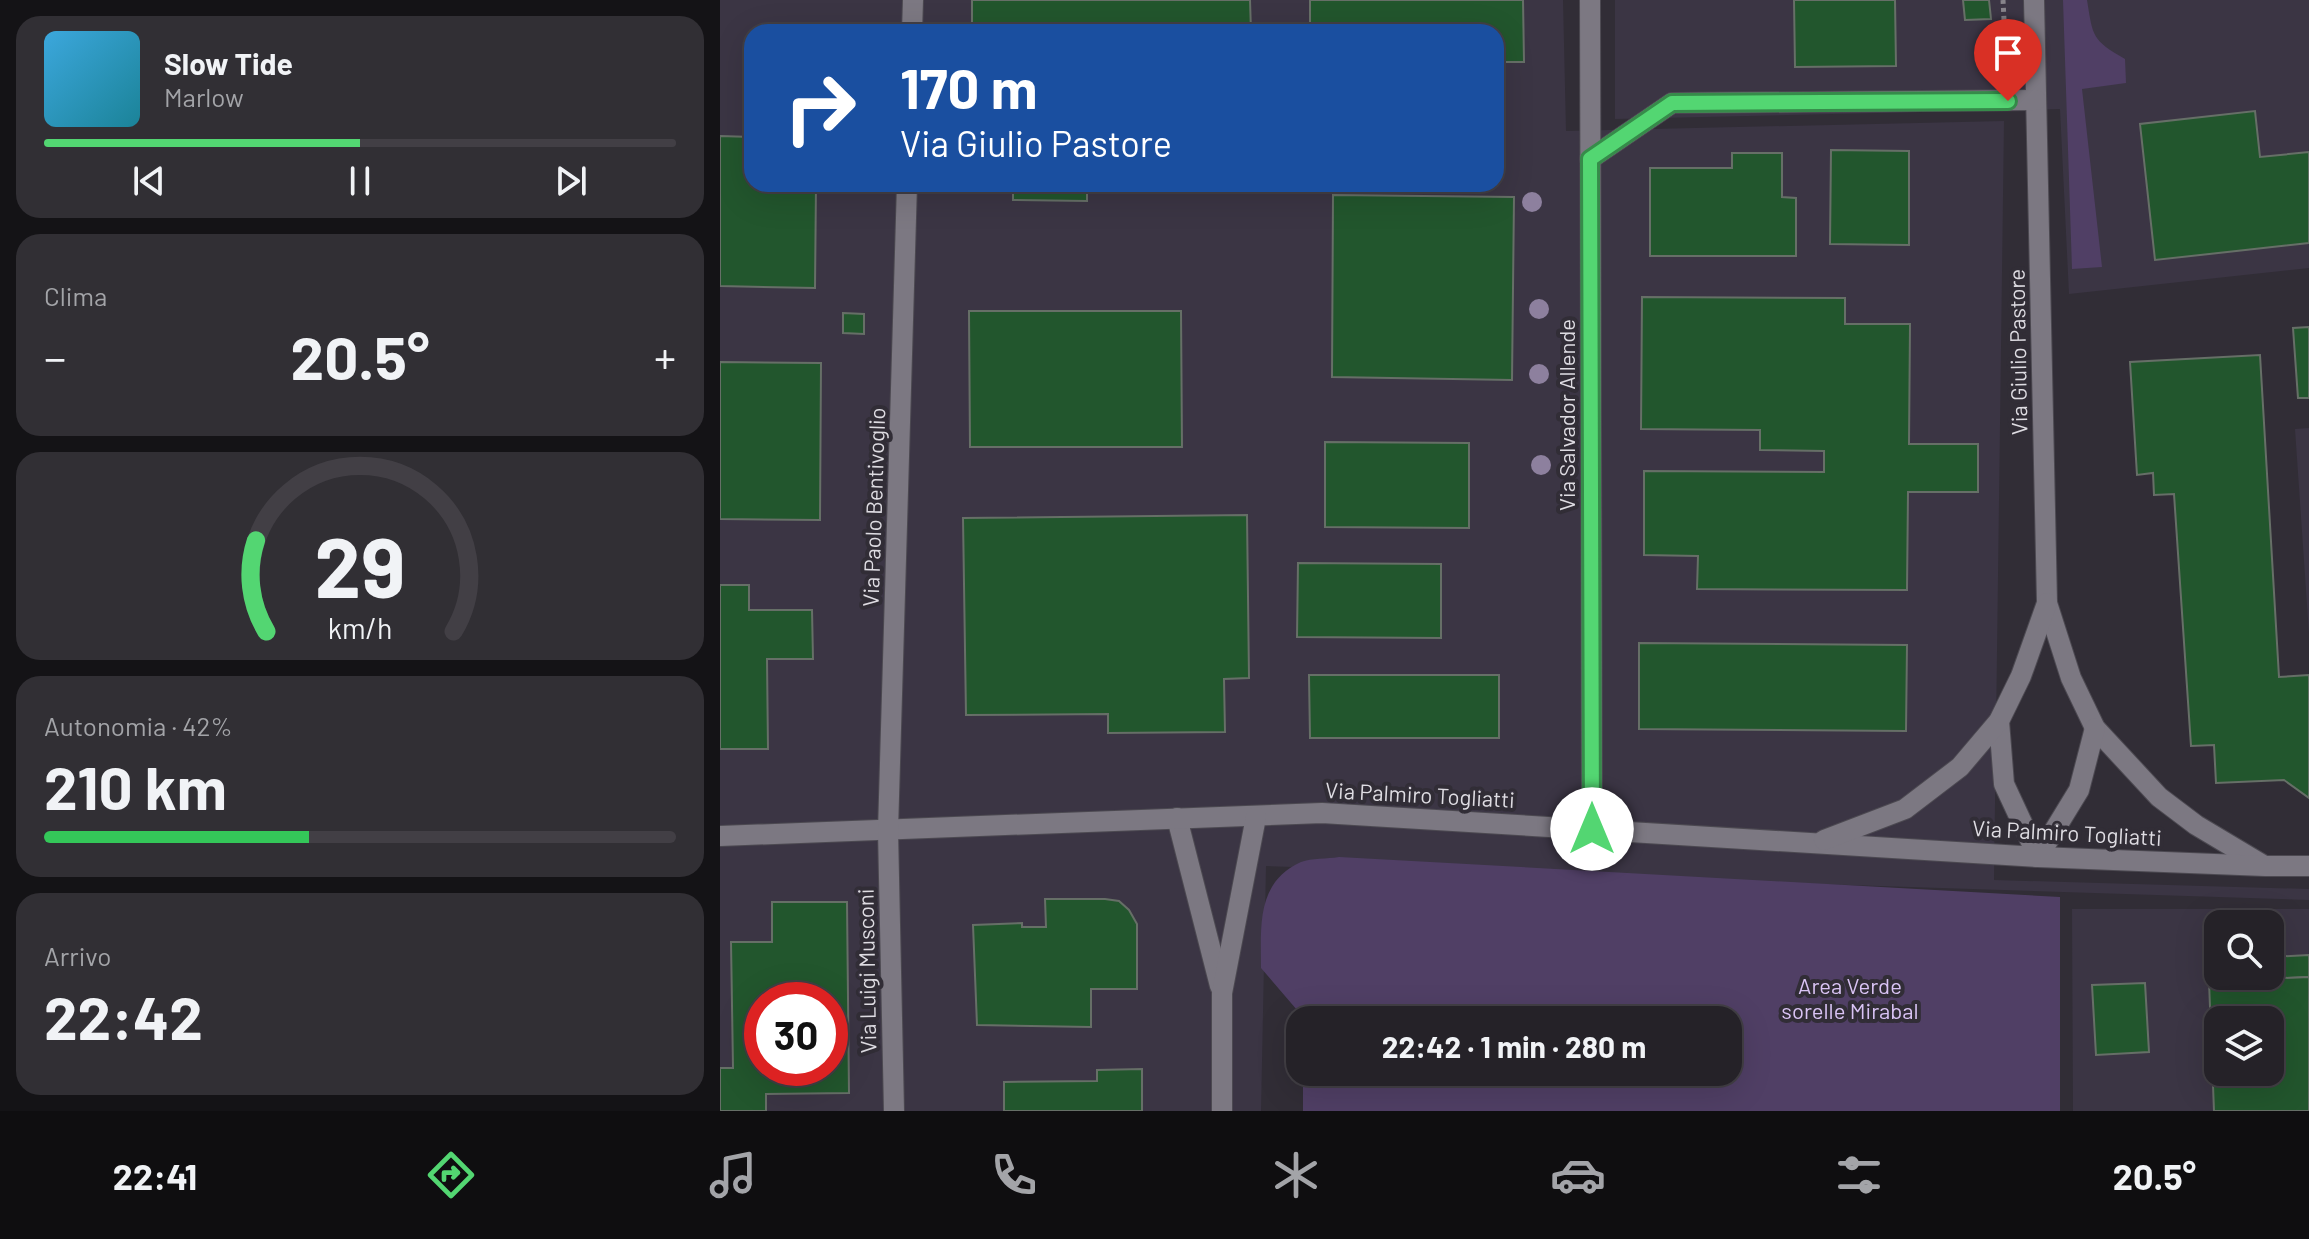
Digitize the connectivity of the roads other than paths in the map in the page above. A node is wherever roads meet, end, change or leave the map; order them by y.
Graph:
1 (913, 0) edge
2 (1590, 0) edge
3 (2034, 0) edge
4 (912, 24) edge
5 (2036, 100) junction
6 (1590, 159) junction
7 (907, 192) edge
8 (2047, 603) junction
9 (1999, 721) junction
10 (2095, 728) junction
11 (1256, 817) junction
12 (1177, 818) junction
13 (1592, 829) junction
14 (888, 831) junction
15 (720, 836) edge
16 (1815, 843) junction
17 (2038, 857) junction
18 (2265, 866) junction
19 (2309, 866) edge
20 (1222, 993) junction
21 (894, 1111) edge
22 (1222, 1111) edge

1 - 4 street
2 - 6 street, Via Salvador Allende
3 - 5 street, Via Giulio Pastore
5 - 6 street
5 - 8 street, Via Giulio Pastore
6 - 13 street, Via Salvador Allende
7 - 14 street, Via Paolo Bentivoglio
8 - 9 street, Via Giulio Pastore
8 - 10 street, Via Giulio Pastore
9 - 16 street, Via Giulio Pastore
9 - 17 street
10 - 17 street
10 - 18 street, Via Giulio Pastore
11 - 12 street, Via Palmiro Togliatti
11 - 13 street, Via Palmiro Togliatti
11 - 20 street
12 - 14 street, Via Palmiro Togliatti
12 - 20 street
13 - 16 street, Via Palmiro Togliatti
14 - 15 street, Via Palmiro Togliatti
14 - 21 street, Via Luigi Musconi
16 - 17 street, Via Palmiro Togliatti
17 - 18 street, Via Palmiro Togliatti
18 - 19 street, Via Palmiro Togliatti
20 - 22 street

